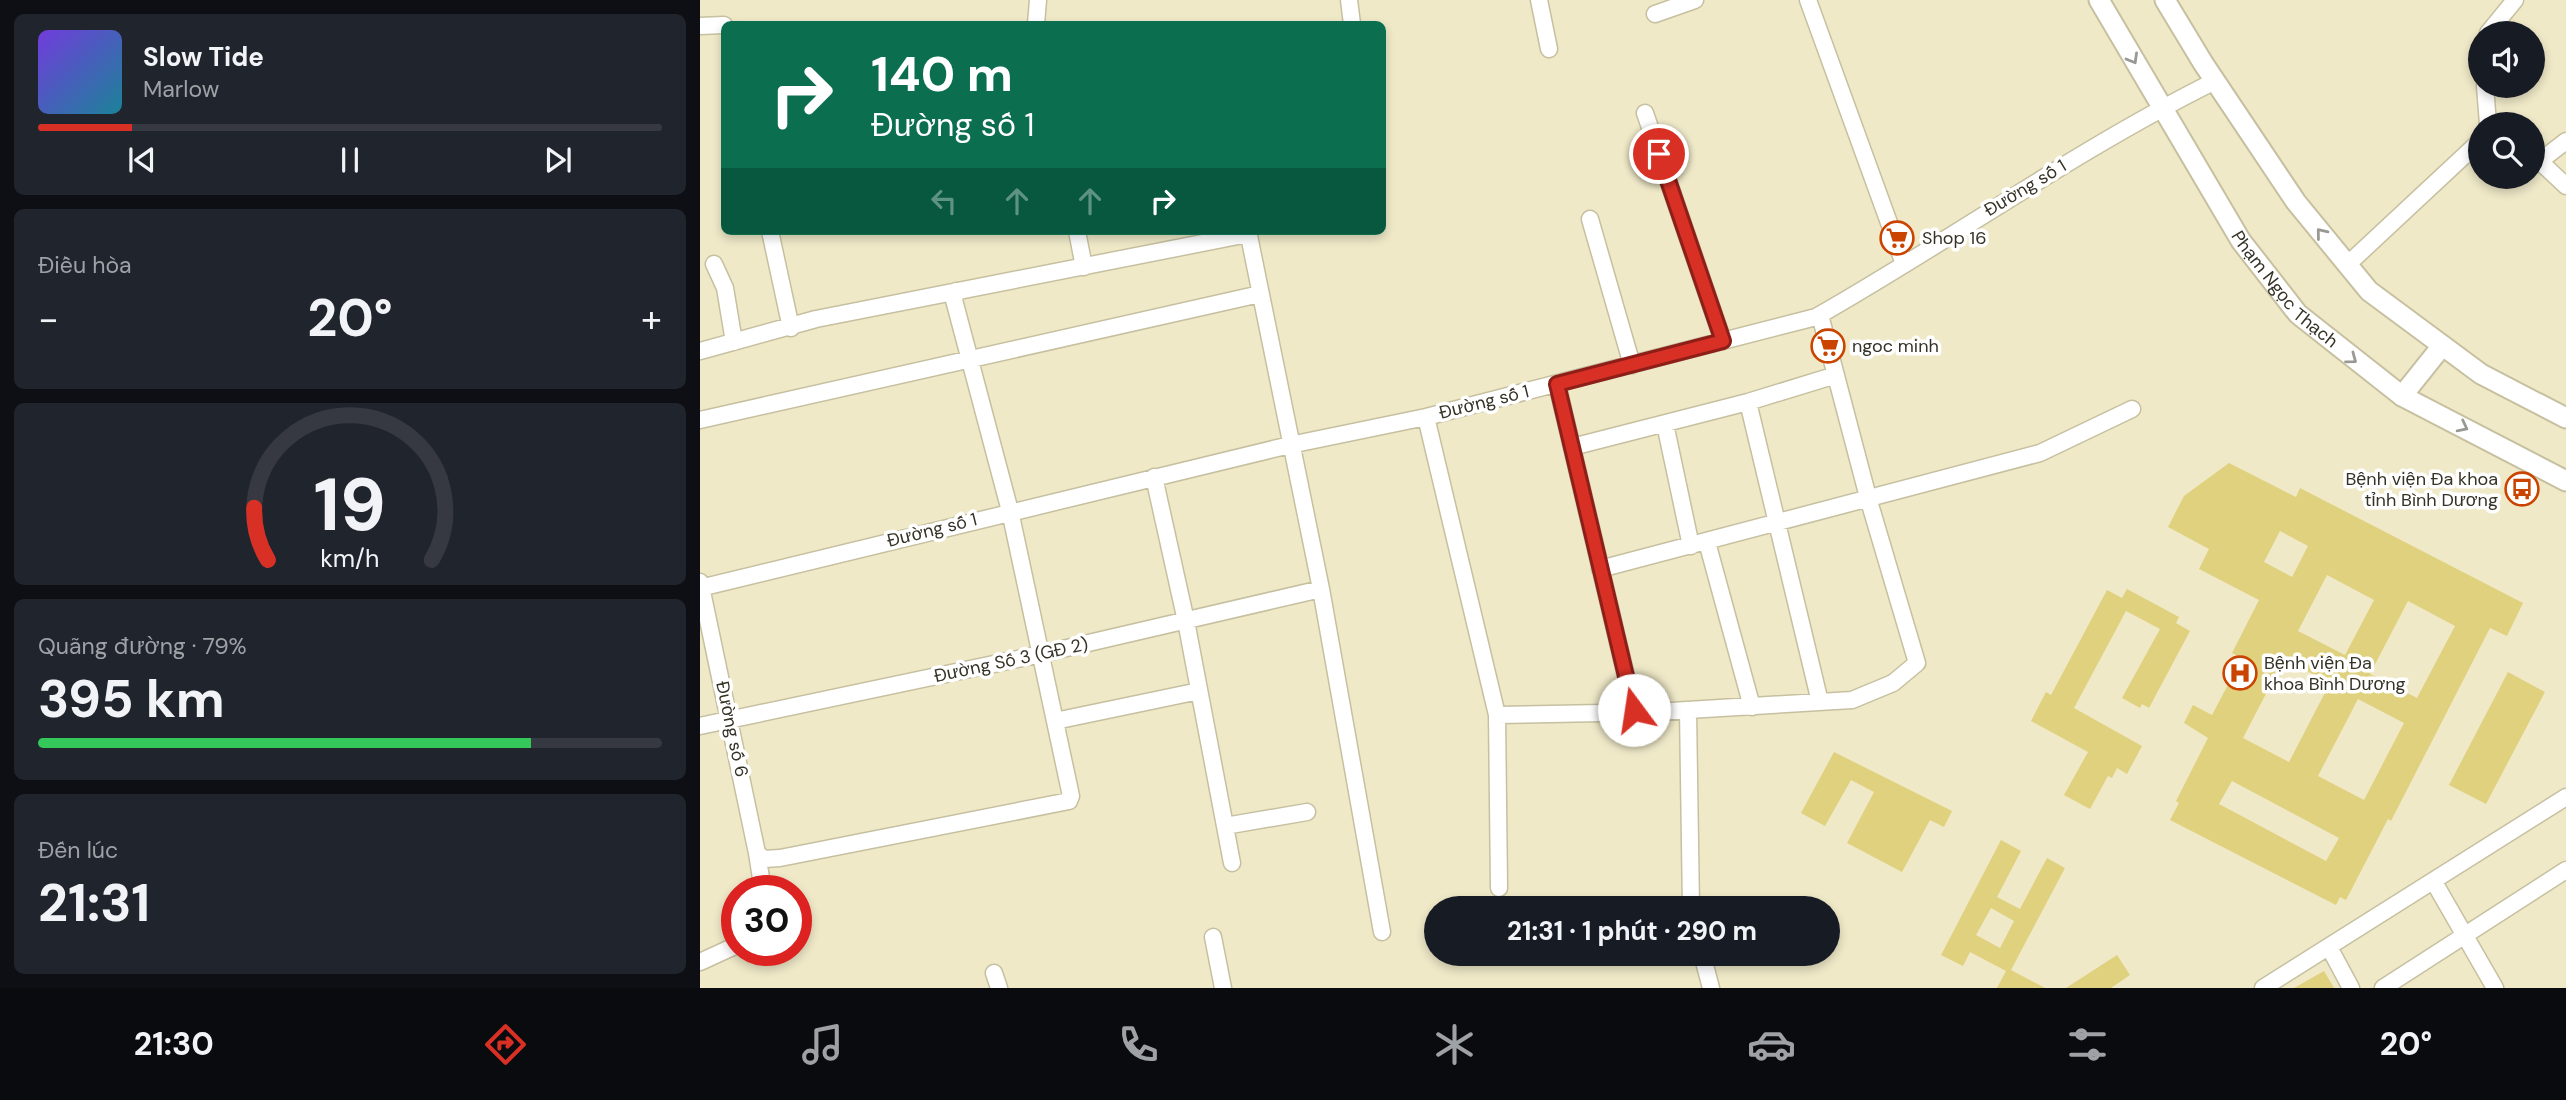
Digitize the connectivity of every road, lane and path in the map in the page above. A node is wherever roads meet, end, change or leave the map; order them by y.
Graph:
1 (1038, 0) edge
2 (1349, 0) edge
3 (1539, 0) edge
4 (1695, 0) edge
5 (1808, 0) edge
6 (2099, 0) edge
7 (2165, 0) edge
8 (2515, 0) edge
9 (1654, 14) dead end
10 (1036, 21) edge
11 (1352, 21) edge
12 (2498, 21) edge
13 (721, 25) edge
14 (700, 26) edge
15 (1549, 49) dead end
16 (2215, 81) junction
17 (2161, 108) junction
18 (1644, 113) dead end
19 (2566, 141) edge
20 (2468, 152) edge
21 (2545, 153) edge
22 (2545, 166) edge
23 (2566, 186) edge
24 (1590, 219) dead end
25 (770, 235) edge
26 (1078, 235) edge
27 (1234, 235) edge
28 (1249, 235) edge
29 (714, 264) dead end
30 (1904, 264) junction
31 (2347, 265) junction
32 (1084, 267) junction
33 (956, 291) junction
34 (1260, 294) junction
35 (1820, 315) junction
36 (791, 328) junction
37 (1723, 341) junction
38 (734, 342) junction
39 (2442, 346) junction
40 (700, 351) edge
41 (971, 361) junction
42 (1632, 365) junction
43 (1836, 375) junction
44 (1557, 384) junction
45 (2402, 396) junction
46 (1748, 402) junction
47 (2132, 409) dead end
48 (1426, 417) junction
49 (2566, 418) edge
50 (700, 420) edge
51 (1665, 424) junction
52 (1290, 445) junction
53 (1572, 447) junction
54 (1154, 477) junction
55 (2566, 481) edge
56 (1869, 500) junction
57 (1010, 511) junction
58 (1778, 524) junction
59 (1699, 544) junction
60 (1600, 569) junction
61 (700, 586) edge
62 (1321, 589) junction
63 (1186, 621) junction
64 (1041, 654) junction
65 (1199, 691) junction
66 (1820, 702) junction
67 (1752, 707) junction
68 (1634, 710) junction
69 (1688, 710) junction
70 (1497, 715) junction
71 (731, 717) junction
72 (1055, 722) junction
73 (700, 726) edge
74 (2566, 797) edge
75 (1307, 812) dead end
76 (1225, 826) junction
77 (757, 853) junction
78 (1232, 863) dead end
79 (2566, 870) edge
80 (760, 875) edge
81 (2434, 882) junction
82 (1499, 888) dead end
83 (1691, 896) edge
84 (1382, 932) dead end
85 (2464, 935) junction
86 (1213, 937) dead end
87 (2329, 947) junction
88 (721, 952) edge
89 (700, 962) edge
90 (1705, 966) edge
91 (1223, 988) edge
92 (1711, 988) edge
93 (2263, 988) edge
94 (2351, 988) edge
95 (2383, 988) edge
96 (2496, 988) edge

1 - 10 street
2 - 11 street
3 - 15 street
4 - 9 street
5 - 30 street
6 -> 17 main road, Phạm Ngọc Thạch
7 - 16 main road
8 - 12 street
13 - 14 street
16 - 17 street, Đường số 1
31 -> 16 main road
17 - 30 street, Đường số 1
17 -> 45 main road, Phạm Ngọc Thạch
18 - 37 street
19 - 21 street
20 - 31 street
22 - 23 street
24 - 42 street
25 - 36 street
26 - 32 street
27 - 32 street
28 - 34 street
29 - 38 street
30 - 35 street, Đường số 1
31 - 39 main road
32 - 33 street
33 - 36 street
33 - 41 street
34 - 41 street
34 - 52 street
35 - 37 street, Đường số 1
35 - 43 street
36 - 38 street
37 - 42 street, Đường số 1
38 - 40 street
39 - 45 main road
39 - 49 main road
41 - 50 street
41 - 57 street
42 - 44 street, Đường số 1
43 - 46 street
43 - 56 street
44 - 48 street, Đường số 1
44 - 53 street
45 -> 55 main road, Phạm Ngọc Thạch
46 - 51 street
46 - 58 street
47 - 56 street
48 - 52 street, Đường số 1
48 - 70 street
51 - 53 street
51 - 59 street
52 - 54 street, Đường số 1
52 - 62 street
53 - 60 street
54 - 57 street, Đường số 1
54 - 63 street
56 - 58 street
56 - 66 street
57 - 61 street, Đường số 1
57 - 64 street
58 - 59 street
58 - 66 street
59 - 60 street
59 - 67 street
60 - 68 street
61 - 71 street, Đường số 6
62 - 63 street, Đường Số 3 (GĐ 2)
62 - 84 street
63 - 64 street, Đường Số 3 (GĐ 2)
63 - 65 street
64 - 71 street, Đường Số 3 (GĐ 2)
64 - 72 street
65 - 72 street
65 - 76 street
66 - 67 street
67 - 69 street
68 - 69 street
68 - 70 street
69 - 83 street
70 - 82 street
71 - 73 street, Đường Số 3 (GĐ 2)
71 - 77 street, Đường số 6
72 - 77 street
74 - 81 street
75 - 76 street
76 - 78 street
77 - 80 street, Đường số 6
79 - 85 street
81 - 85 street
81 - 87 street
85 - 95 street
85 - 96 street
86 - 91 street
87 - 93 street
87 - 94 street
88 - 89 street
90 - 92 street

